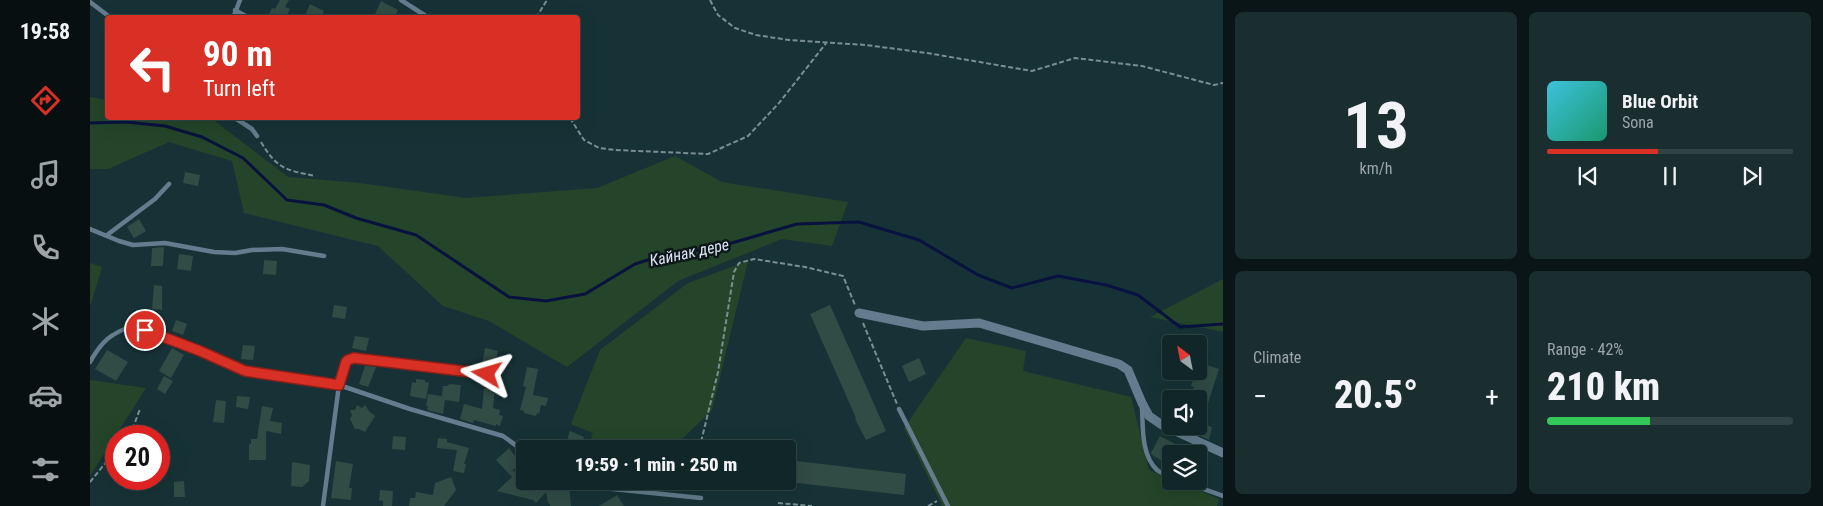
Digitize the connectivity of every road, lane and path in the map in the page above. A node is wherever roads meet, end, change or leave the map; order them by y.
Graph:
1 (240, 0) edge
2 (401, 0) edge
3 (547, 0) edge
4 (710, 0) edge
5 (90, 2) edge
6 (235, 10) junction
7 (107, 15) edge
8 (234, 15) edge
9 (244, 15) edge
10 (424, 15) edge
11 (538, 15) edge
12 (827, 42) junction
13 (1223, 83) edge
14 (238, 120) edge
15 (571, 120) edge
16 (257, 136) joint
17 (315, 176) dead end
18 (169, 184) dead end
19 (90, 229) edge
20 (107, 235) junction
21 (324, 256) dead end
22 (859, 313) junction
23 (90, 362) edge
24 (487, 374) dead end
25 (339, 385) junction
26 (1142, 403) junction
27 (140, 409) dead end
28 (899, 409) joint
29 (134, 425) edge
30 (702, 440) edge
31 (516, 445) edge
32 (1223, 453) edge
33 (105, 464) edge
34 (1162, 473) edge
35 (90, 482) edge
36 (622, 490) edge
37 (702, 490) edge
38 (1206, 490) edge
39 (1223, 496) edge
40 (943, 497) junction
41 (701, 498) joint
42 (778, 503) dead end
43 (323, 506) edge
44 (812, 506) edge
45 (928, 506) edge
46 (948, 506) edge

1 - 6 lane
2 - 10 lane
3 - 11 path
4 - 12 path
5 - 7 lane
6 - 8 lane
6 - 9 lane
12 - 13 path
12 - 15 path
14 - 16 lane
16 - 17 path
18 - 20 lane
19 - 20 lane
20 - 21 lane
22 - 26 street
22 - 28 path
22 - 30 path
23 - 25 lane
24 - 25 lane
25 - 31 lane
25 - 43 lane
26 - 32 street
26 - 34 lane
27 - 29 path
28 - 40 lane
33 - 35 path
36 - 41 lane
37 - 41 path
38 - 39 lane
40 - 45 path
40 - 46 lane
42 - 44 path

